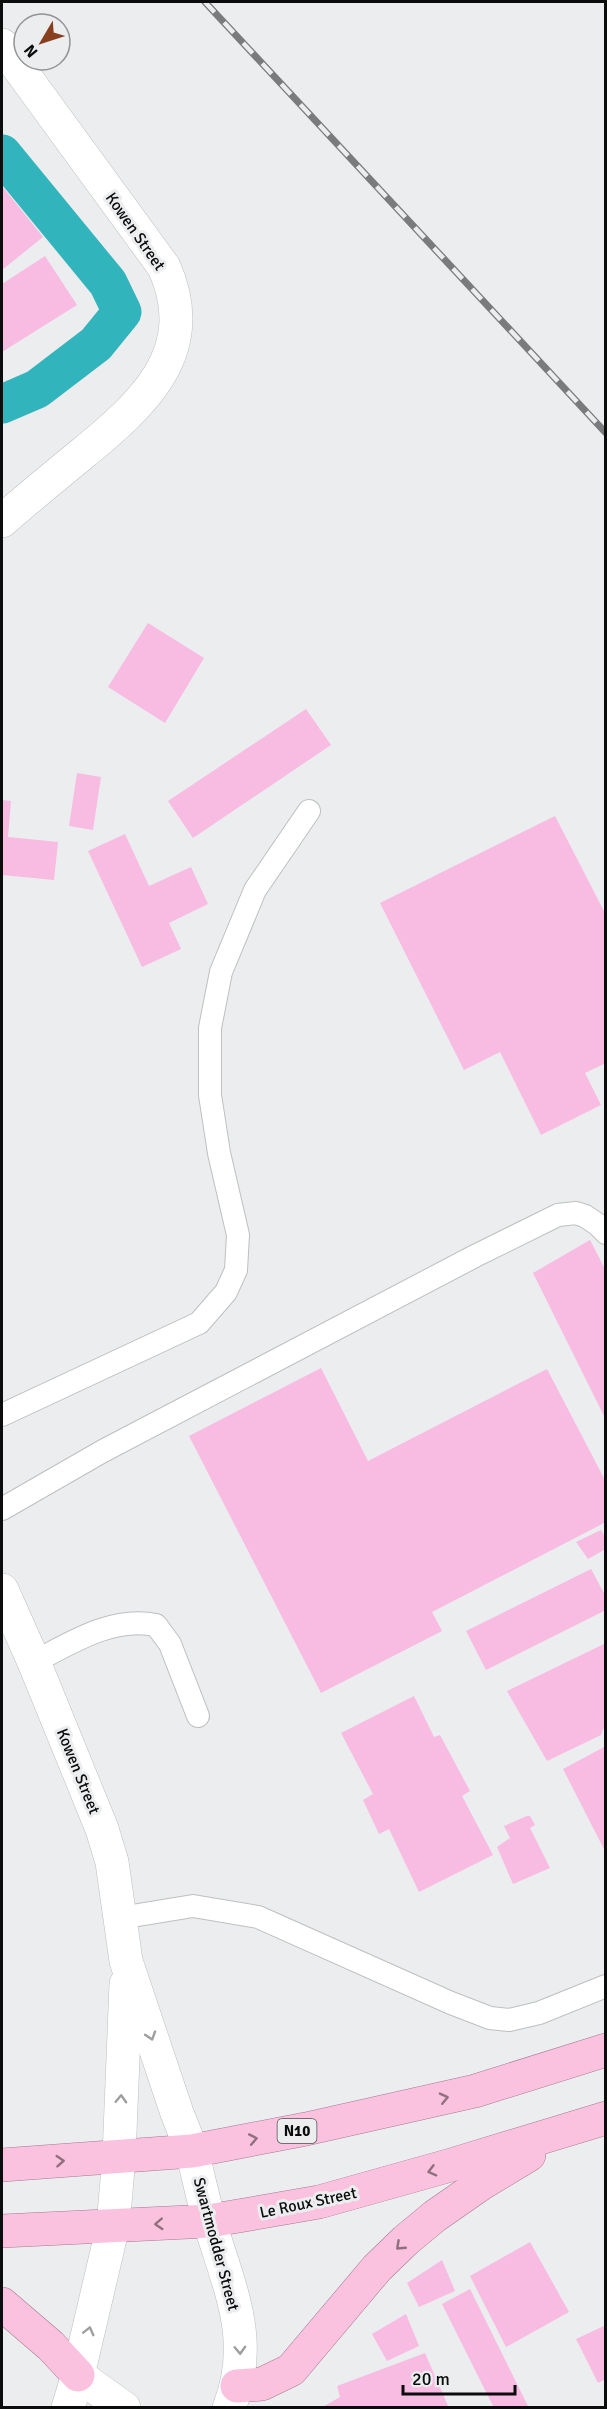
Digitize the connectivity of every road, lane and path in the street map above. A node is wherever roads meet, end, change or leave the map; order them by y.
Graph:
1 (2, 45) edge
2 (2, 521) edge
3 (309, 811) dead end
4 (606, 1233) edge
5 (2, 1415) edge
6 (2, 1509) edge
7 (2, 1590) edge
8 (34, 1662) junction
9 (198, 1716) dead end
10 (120, 1918) junction
11 (126, 1961) junction
12 (606, 1986) edge
13 (606, 2050) edge
14 (606, 2118) edge
15 (569, 2130) junction
16 (192, 2151) junction
17 (119, 2157) junction
18 (2, 2165) edge
19 (210, 2221) junction
20 (113, 2226) junction
21 (2, 2231) edge
22 (2, 2304) edge
23 (78, 2375) junction
24 (233, 2397) edge
25 (68, 2408) edge
26 (124, 2408) edge

1 - 2 street, Kowen Street
3 - 5 lane
4 - 6 lane
7 - 8 street, Kowen Street
8 - 9 lane
8 - 10 street, Kowen Street
10 - 11 street, Kowen Street
10 - 12 lane
11 -> 16 street, Kowen Street
17 -> 11 street, Kowen Street
16 -> 13 highway, N10
14 - 15 highway, Le Roux Street
15 -> 19 highway, Le Roux Street
15 -> 24 highway
16 - 17 highway, N10
16 - 19 street, Swartmodder Street
18 -> 17 highway, N10
17 - 20 street
19 -> 20 highway, Le Roux Street
19 -> 24 street, Swartmodder Street
20 - 21 highway, Le Roux Street
23 -> 20 street
22 - 23 highway
23 - 25 street
23 - 26 street

